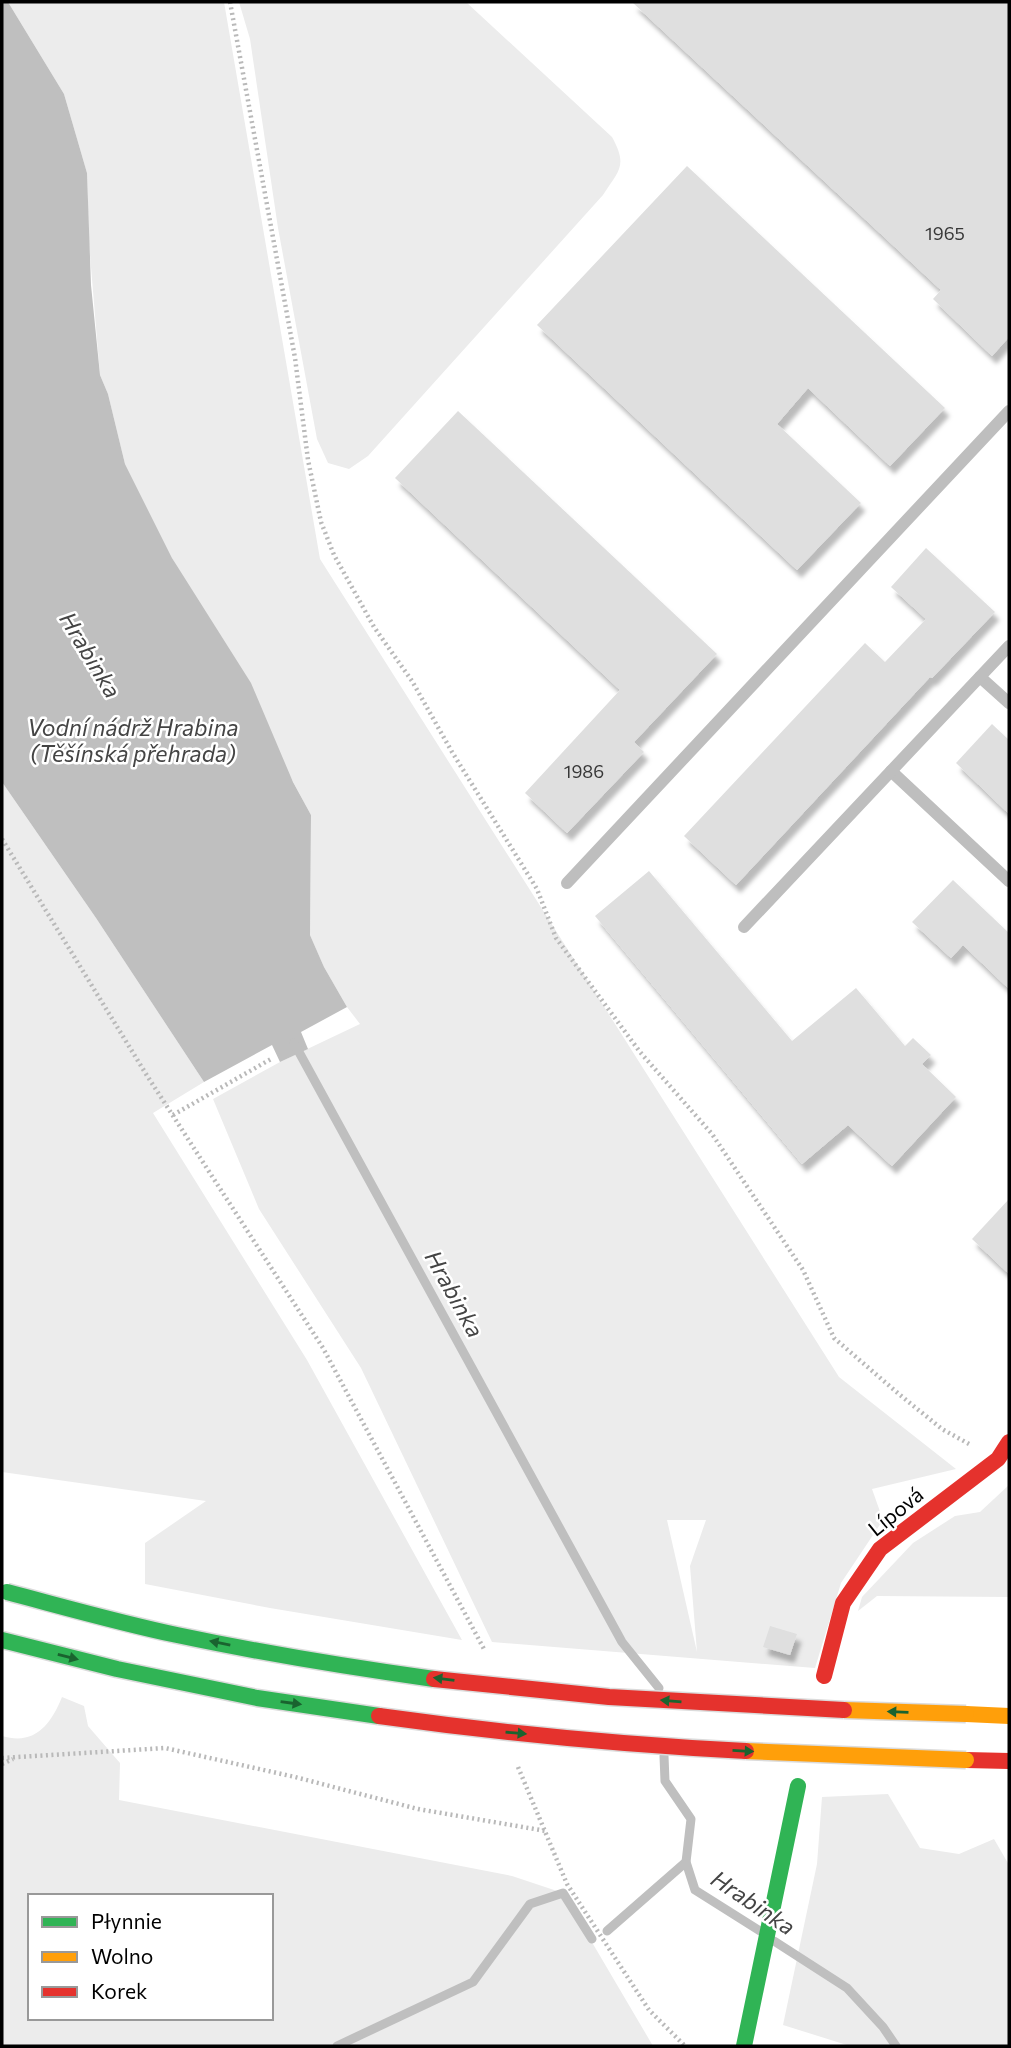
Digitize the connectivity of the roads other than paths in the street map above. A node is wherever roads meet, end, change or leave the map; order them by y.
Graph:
1 (1009, 411) edge
2 (1009, 646) edge
3 (980, 677) junction
4 (1009, 703) edge
5 (891, 771) junction
6 (1009, 881) edge
7 (567, 883) dead end
8 (744, 928) dead end
9 (1009, 1442) edge
10 (4, 1591) edge
11 (2, 1640) edge
12 (824, 1676) dead end
13 (1009, 1716) edge
14 (1009, 1761) edge
15 (798, 1786) dead end
16 (744, 2046) edge

1 - 7 lane
2 - 3 lane
3 - 4 lane
3 - 5 lane
5 - 6 lane
5 - 8 lane
9 - 12 main road, Lípová
13 -> 10 main road, bridge
11 -> 14 main road, bridge
15 - 16 main road

